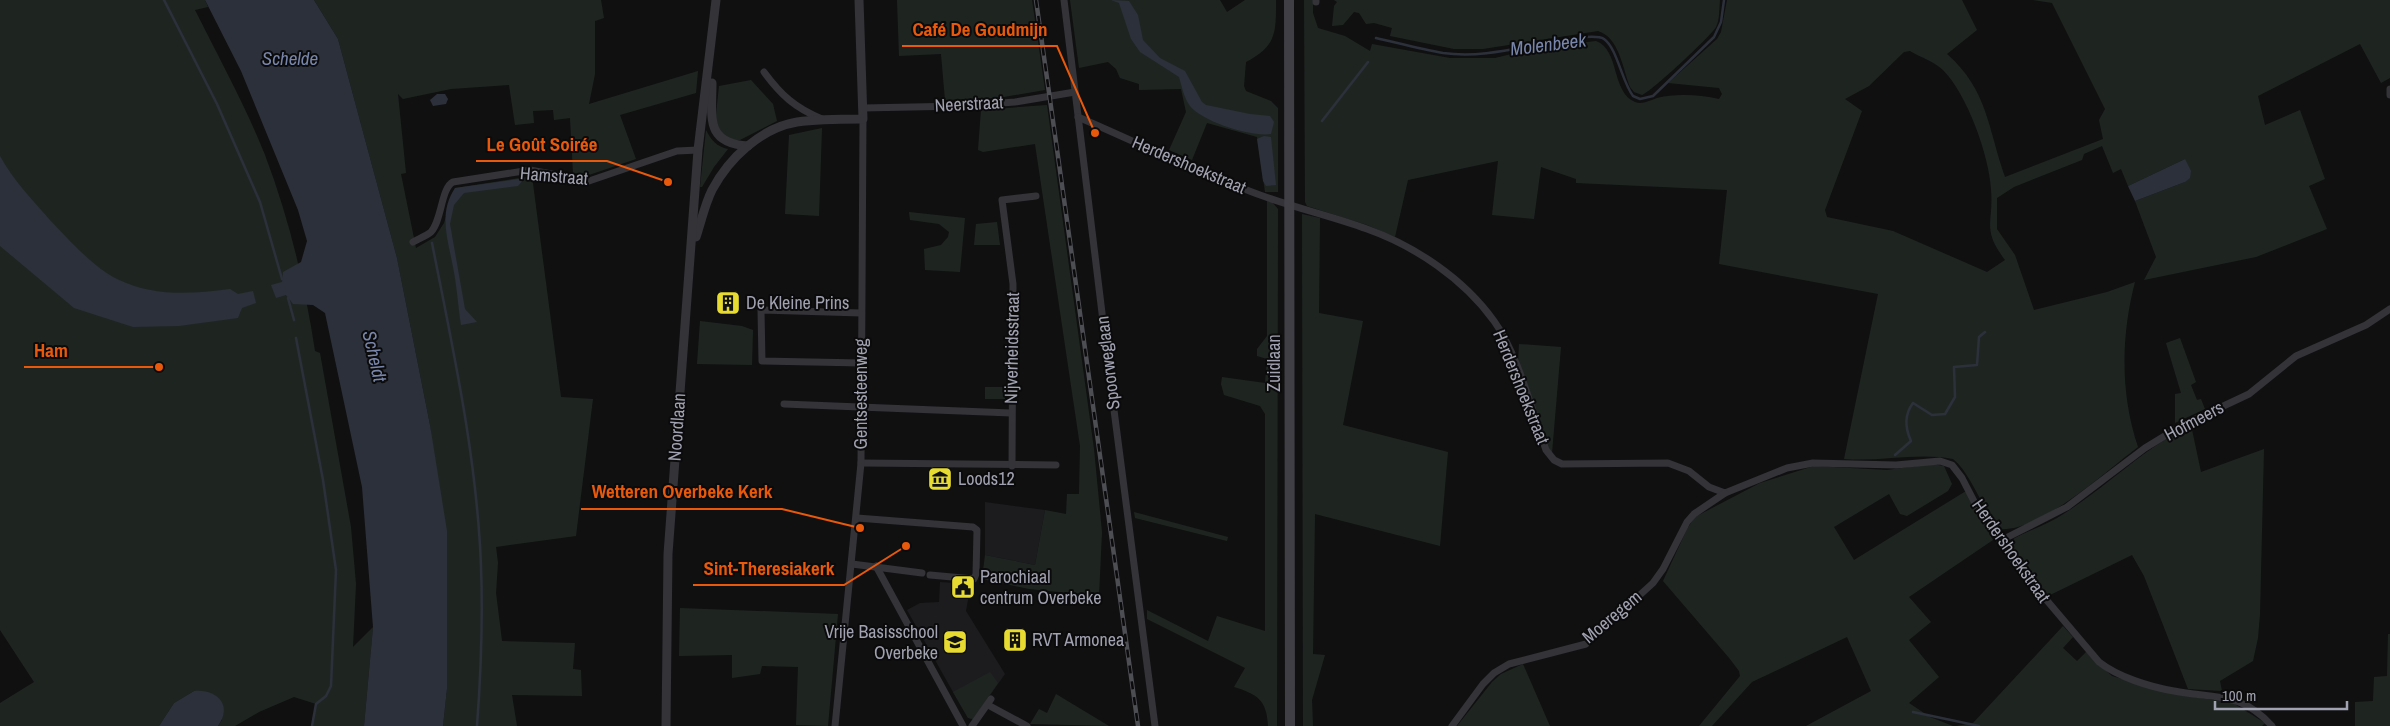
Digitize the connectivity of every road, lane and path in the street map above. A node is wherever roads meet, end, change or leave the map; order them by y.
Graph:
1 (716, 0) edge
2 (858, 0) edge
3 (1064, 0) edge
4 (1289, 0) edge
5 (712, 45) junction
6 (764, 72) dead end
7 (2390, 90) edge
8 (1075, 92) junction
9 (2390, 95) edge
10 (863, 108) junction
11 (1078, 117) junction
12 (862, 119) junction
13 (825, 120) junction
14 (748, 146) junction
15 (698, 150) junction
16 (1036, 196) dead end
17 (1290, 206) junction
18 (413, 242) dead end
19 (692, 249) junction
20 (2390, 309) edge
21 (861, 313) junction
22 (862, 363) junction
23 (784, 404) dead end
24 (862, 408) junction
25 (1011, 413) junction
26 (861, 463) junction
27 (1056, 465) dead end
28 (1012, 466) junction
29 (1725, 493) junction
30 (857, 518) junction
31 (2000, 540) junction
32 (852, 564) junction
33 (876, 566) junction
34 (666, 726) edge
35 (835, 726) edge
36 (964, 726) edge
37 (972, 726) edge
38 (1027, 726) edge
39 (1156, 726) edge
40 (1290, 726) edge
41 (1452, 726) edge
42 (2272, 726) edge

1 - 5 street, Noordlaan
2 - 10 street, Gentsesteenweg
3 - 8 street, Spoorweglaan
4 - 17 main road, Zuidlaan
5 - 14 street, Noordlaan
5 - 15 street, Noordlaan
6 - 13 street
7 - 9 street
8 - 10 street, Neerstraat
8 - 11 street, Spoorweglaan
10 - 12 street, Gentsesteenweg
11 - 17 street, Herdershoekstraat
11 - 39 street, Spoorweglaan
12 - 13 street, Noordlaan
12 - 21 street, Gentsesteenweg
13 - 14 street, Noordlaan
14 - 19 street, Noordlaan
15 - 18 street, Hamstraat
15 - 19 street, Noordlaan
16 - 25 street, Nijverheidsstraat
17 - 29 street, Herdershoekstraat
17 - 40 main road, Zuidlaan
19 - 34 street, Noordlaan
20 - 31 street, Hofmeers
21 - 22 street, Gentsesteenweg
21 - 22 street
22 - 24 street, Gentsesteenweg
23 - 24 street, Nijverheidsstraat
24 - 25 street, Nijverheidsstraat
24 - 26 street, Gentsesteenweg
25 - 28 street
26 - 28 street
26 - 30 street, Gentsesteenweg
27 - 28 street
29 - 31 street, Herdershoekstraat
29 - 41 street, Moeregem
30 - 32 street, Gentsesteenweg
30 - 33 street
31 - 42 street, Herdershoekstraat
32 - 33 street
32 - 35 street, Gentsesteenweg
33 - 36 street
37 - 38 street

